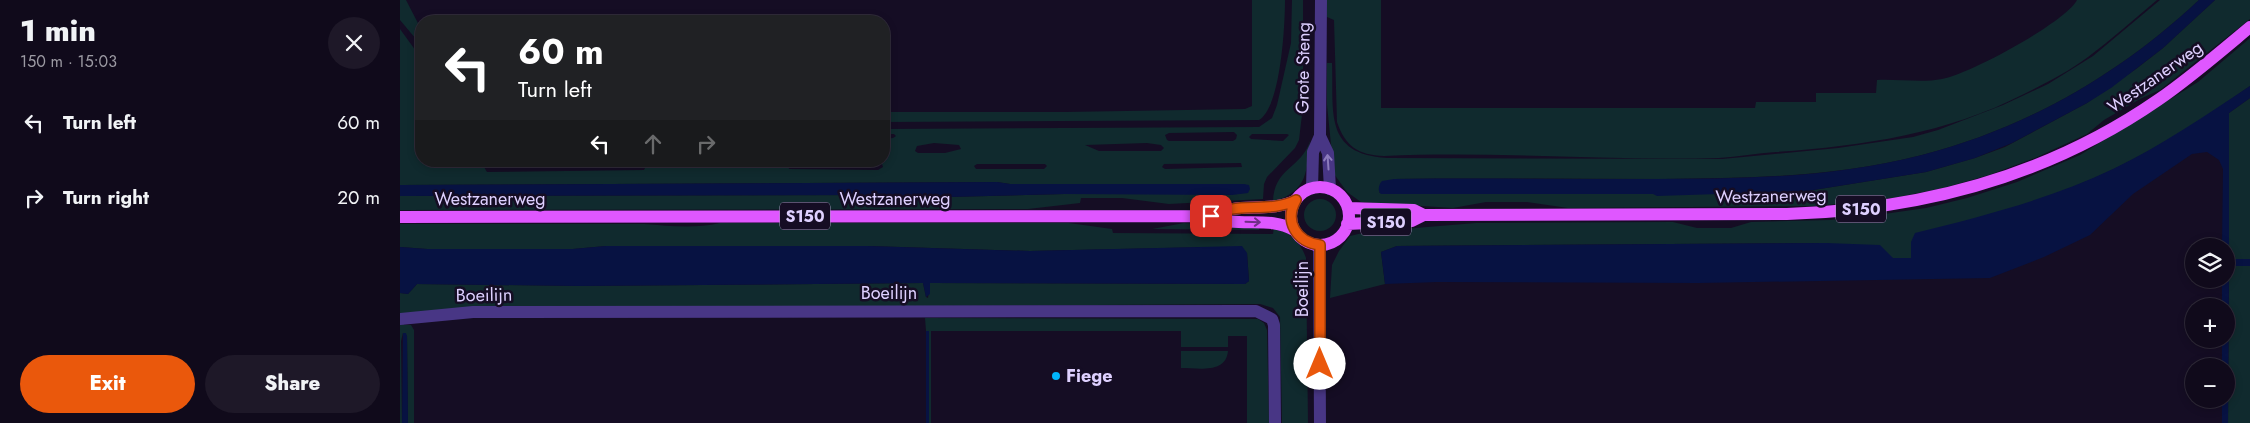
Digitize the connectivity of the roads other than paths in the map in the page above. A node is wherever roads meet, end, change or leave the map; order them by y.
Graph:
1 (1321, 0) edge
2 (2250, 27) edge
3 (1320, 136) junction
4 (1312, 188) junction
5 (1330, 189) junction
6 (1296, 200) junction
7 (1348, 208) junction
8 (1424, 215) junction
9 (1211, 216) junction
10 (400, 217) edge
11 (1348, 224) junction
12 (1294, 230) junction
13 (1320, 245) junction
14 (400, 318) edge
15 (1275, 423) edge
16 (1320, 423) edge

1 - 3 street, Grote Steng
2 - 8 main road, Westzanerweg / S150
3 - 4 street, Grote Steng
5 -> 3 street, Grote Steng
4 - 5 main road
4 - 6 main road, S150
5 - 7 main road, S150
6 - 9 main road, Westzanerweg / S150
6 - 12 main road
7 - 8 main road, Westzanerweg / S150
7 - 11 main road, S150
8 - 11 main road, Westzanerweg / S150
9 - 10 main road, Westzanerweg / S150
9 -> 12 main road, Westzanerweg / S150
11 - 13 main road, S150
12 - 13 main road, S150
13 - 16 street, Boeilijn
14 - 15 street, Boeilijn

